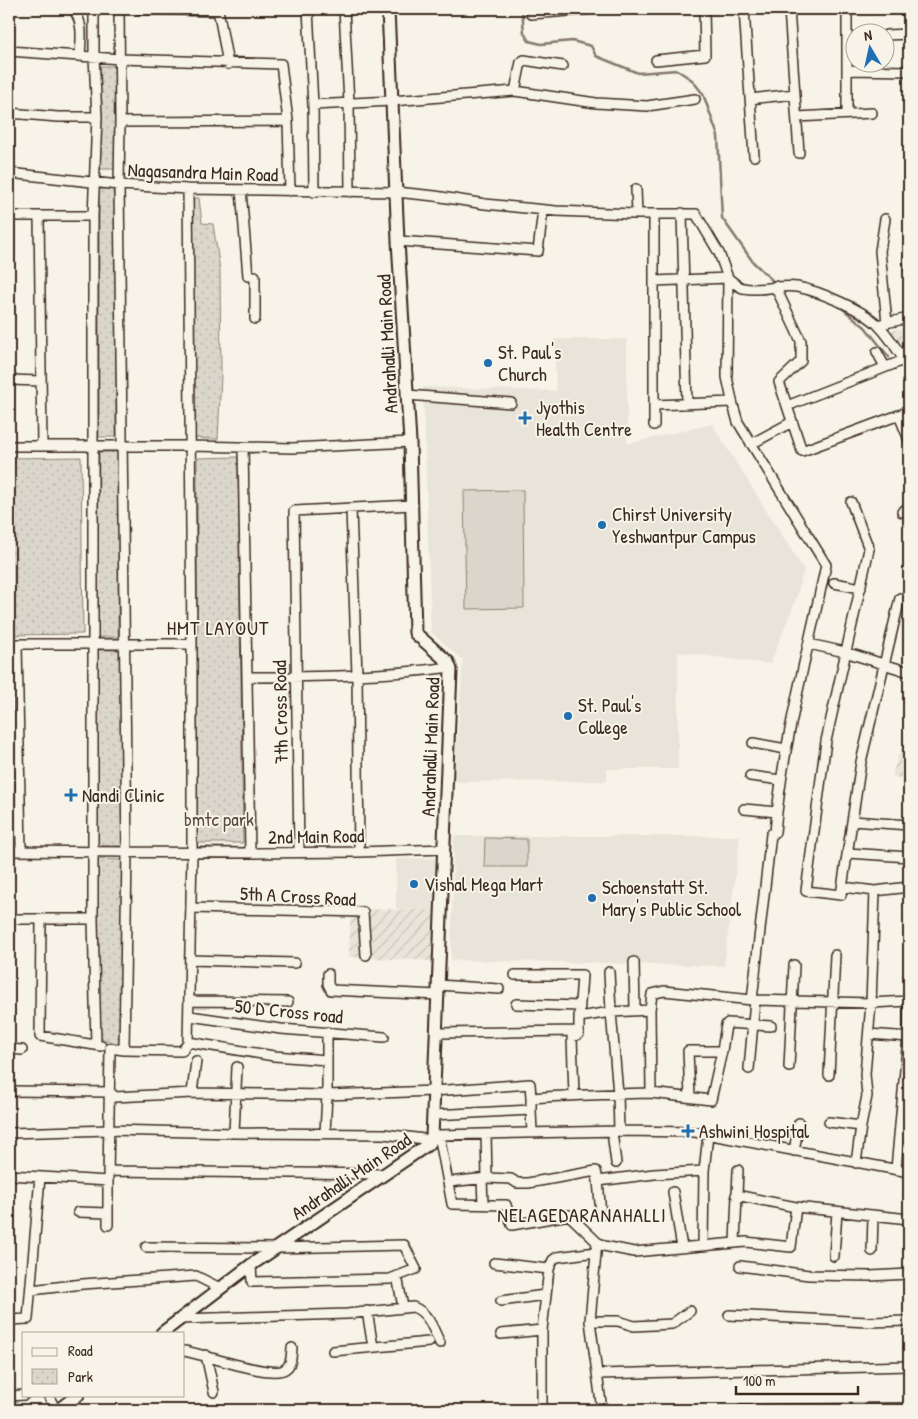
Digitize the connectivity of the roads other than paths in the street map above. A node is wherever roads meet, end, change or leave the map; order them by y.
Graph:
1 (74, 9) edge
2 (94, 9) edge
3 (119, 9) edge
4 (139, 9) edge
5 (308, 9) edge
6 (344, 9) edge
7 (388, 9) edge
8 (594, 9) edge
9 (704, 9) edge
10 (744, 9) edge
11 (789, 9) edge
12 (847, 9) edge
13 (218, 10) edge
14 (531, 14) dead end
15 (849, 22) edge
16 (909, 34) edge
17 (896, 35) edge
18 (9, 51) edge
19 (80, 56) junction
20 (94, 57) junction
21 (120, 59) junction
22 (656, 60) dead end
23 (228, 64) junction
24 (563, 66) dead end
25 (896, 71) edge
26 (909, 71) edge
27 (847, 72) edge
28 (515, 91) junction
29 (795, 94) junction
30 (694, 99) dead end
31 (750, 99) junction
32 (392, 101) junction
33 (350, 103) junction
34 (312, 105) junction
35 (9, 113) edge
36 (846, 114) junction
37 (872, 114) dead end
38 (97, 117) junction
39 (797, 117) junction
40 (288, 121) junction
41 (120, 122) junction
42 (799, 152) dead end
43 (754, 156) dead end
44 (9, 173) edge
45 (94, 182) junction
46 (119, 185) junction
47 (188, 189) junction
48 (636, 189) dead end
49 (241, 190) junction
50 (290, 192) junction
51 (314, 192) junction
52 (350, 192) junction
53 (396, 192) junction
54 (543, 210) junction
55 (682, 213) junction
56 (637, 214) junction
57 (654, 214) junction
58 (9, 216) edge
59 (39, 216) junction
60 (93, 216) junction
61 (886, 219) dead end
62 (398, 241) junction
63 (728, 278) junction
64 (684, 280) junction
65 (654, 281) junction
66 (774, 286) junction
67 (909, 318) edge
68 (255, 319) dead end
69 (883, 324) junction
70 (877, 352) dead end
71 (885, 367) junction
72 (9, 380) edge
73 (41, 381) junction
74 (408, 395) junction
75 (732, 402) junction
76 (511, 403) dead end
77 (687, 404) junction
78 (654, 405) junction
79 (787, 406) junction
80 (909, 411) edge
81 (899, 415) junction
82 (792, 422) junction
83 (654, 425) dead end
84 (909, 440) edge
85 (410, 442) junction
86 (752, 444) junction
87 (9, 446) edge
88 (42, 446) junction
89 (93, 446) junction
90 (123, 446) junction
91 (191, 446) junction
92 (243, 447) junction
93 (851, 502) dead end
94 (413, 505) junction
95 (351, 509) junction
96 (834, 583) dead end
97 (861, 588) junction
98 (900, 598) dead end
99 (13, 644) edge
100 (93, 644) junction
101 (192, 644) junction
102 (809, 644) junction
103 (124, 645) junction
104 (845, 652) junction
105 (885, 665) junction
106 (451, 666) junction
107 (909, 672) edge
108 (357, 675) junction
109 (248, 677) junction
110 (296, 677) junction
111 (14, 704) edge
112 (753, 743) dead end
113 (786, 749) junction
114 (9, 766) edge
115 (20, 766) junction
116 (750, 776) dead end
117 (781, 780) junction
118 (744, 809) dead end
119 (777, 812) junction
120 (852, 821) junction
121 (909, 825) edge
122 (444, 849) junction
123 (9, 851) edge
124 (21, 851) junction
125 (93, 852) junction
126 (192, 852) junction
127 (299, 852) junction
128 (359, 852) junction
129 (127, 853) junction
130 (250, 853) junction
131 (848, 854) junction
132 (909, 856) edge
133 (909, 887) edge
134 (843, 888) junction
135 (875, 891) junction
136 (191, 908) junction
137 (9, 919) edge
138 (41, 919) junction
139 (92, 919) junction
140 (366, 955) dead end
141 (834, 955) dead end
142 (190, 960) junction
143 (634, 962) dead end
144 (295, 963) dead end
145 (794, 965) dead end
146 (609, 972) dead end
147 (328, 974) dead end
148 (515, 975) dead end
149 (499, 989) dead end
150 (438, 990) junction
151 (909, 993) edge
152 (753, 1000) junction
153 (792, 1000) junction
154 (190, 1001) junction
155 (909, 1001) edge
156 (288, 1002) dead end
157 (832, 1002) junction
158 (871, 1003) junction
159 (516, 1004) dead end
160 (580, 1006) junction
161 (635, 1010) junction
162 (650, 1010) junction
163 (611, 1012) junction
164 (190, 1016) junction
165 (579, 1017) junction
166 (753, 1025) junction
167 (771, 1026) dead end
168 (579, 1031) junction
169 (326, 1032) junction
170 (436, 1034) junction
171 (869, 1034) junction
172 (384, 1037) dead end
173 (908, 1037) edge
174 (188, 1042) junction
175 (96, 1044) junction
176 (110, 1048) junction
177 (9, 1049) edge
178 (22, 1050) dead end
179 (124, 1050) junction
180 (722, 1051) junction
181 (327, 1060) junction
182 (196, 1061) dead end
183 (237, 1067) dead end
184 (790, 1067) dead end
185 (749, 1069) dead end
186 (829, 1075) dead end
187 (9, 1091) edge
188 (434, 1091) junction
189 (110, 1092) junction
190 (192, 1093) junction
191 (651, 1093) junction
192 (236, 1094) junction
193 (618, 1094) junction
194 (327, 1095) junction
195 (574, 1095) junction
196 (690, 1097) junction
197 (531, 1098) junction
198 (531, 1110) junction
199 (433, 1114) junction
200 (829, 1122) dead end
201 (799, 1124) dead end
202 (860, 1126) junction
203 (110, 1130) junction
204 (615, 1132) junction
205 (9, 1133) edge
206 (234, 1133) junction
207 (325, 1133) junction
208 (532, 1133) junction
209 (486, 1134) junction
210 (708, 1135) junction
211 (435, 1138) junction
212 (794, 1151) junction
213 (616, 1163) dead end
214 (856, 1163) junction
215 (896, 1169) junction
216 (738, 1170) dead end
217 (108, 1171) junction
218 (704, 1171) junction
219 (909, 1172) edge
220 (385, 1174) junction
221 (9, 1175) edge
222 (40, 1177) junction
223 (485, 1178) junction
224 (108, 1181) junction
225 (598, 1181) junction
226 (449, 1182) junction
227 (673, 1192) dead end
228 (736, 1195) junction
229 (483, 1204) junction
230 (796, 1207) junction
231 (78, 1212) dead end
232 (108, 1212) junction
233 (837, 1212) junction
234 (601, 1214) dead end
235 (873, 1215) junction
236 (909, 1219) edge
237 (108, 1225) dead end
238 (597, 1242) junction
239 (735, 1243) junction
240 (703, 1246) junction
241 (146, 1247) dead end
242 (277, 1248) junction
243 (682, 1248) junction
244 (872, 1251) dead end
245 (596, 1252) junction
246 (834, 1256) dead end
247 (494, 1263) dead end
248 (251, 1265) junction
249 (740, 1266) dead end
250 (550, 1268) junction
251 (909, 1274) edge
252 (397, 1276) junction
253 (220, 1288) junction
254 (30, 1290) junction
255 (545, 1295) junction
256 (501, 1301) dead end
257 (403, 1307) junction
258 (367, 1311) junction
259 (690, 1311) dead end
260 (729, 1315) dead end
261 (180, 1319) junction
262 (9, 1320) edge
263 (590, 1321) junction
264 (909, 1321) edge
265 (542, 1330) junction
266 (163, 1332) edge
267 (501, 1334) dead end
268 (429, 1342) dead end
269 (440, 1343) dead end
270 (373, 1347) junction
271 (292, 1348) dead end
272 (333, 1351) dead end
273 (185, 1352) edge
274 (206, 1355) junction
275 (909, 1366) edge
276 (598, 1374) junction
277 (214, 1392) dead end
278 (22, 1395) edge
279 (9, 1396) edge
280 (49, 1396) edge
281 (77, 1396) edge
282 (909, 1408) edge
283 (57, 1410) edge
284 (542, 1410) edge
285 (602, 1410) edge
286 (741, 1410) edge

1 - 19 street
2 - 20 street
3 - 21 street
4 - 13 street
5 - 34 street
6 - 33 street
7 - 32 main road, Andrahalli Main Road
8 - 14 street
9 - 22 street
10 - 31 street
11 - 29 street
12 - 15 street
13 - 23 street
16 - 17 street
18 - 19 street
19 - 20 street
20 - 21 street
20 - 38 street
21 - 23 street
21 - 41 street
23 - 40 street
24 - 28 street
25 - 26 street
27 - 36 street
28 - 30 street
28 - 32 street
29 - 31 street
29 - 39 street
31 - 43 street
32 - 33 street
32 - 53 main road, Andrahalli Main Road
33 - 34 street
33 - 52 street
34 - 51 street
35 - 38 street
36 - 37 street
36 - 39 street
38 - 45 street
39 - 42 street
40 - 41 street
40 - 50 street
41 - 46 street
44 - 45 street, Nagasandra Main Road
45 - 46 street, Nagasandra Main Road
45 - 60 street
46 - 47 street, Nagasandra Main Road
46 - 90 street
47 - 49 street, Nagasandra Main Road
47 - 91 street
48 - 56 street
49 - 50 street, Nagasandra Main Road
49 - 68 street
50 - 51 street, Nagasandra Main Road
51 - 52 street, Nagasandra Main Road
52 - 53 street, Nagasandra Main Road
53 - 54 street, Nagasandra Main Road
53 - 62 main road, Andrahalli Main Road
54 - 56 street, Nagasandra Main Road
54 - 62 street
55 - 57 street, Nagasandra Main Road
55 - 63 street
55 - 64 street
56 - 57 street, Nagasandra Main Road
57 - 65 street
58 - 59 street
59 - 60 street
59 - 73 street
60 - 89 street
61 - 69 street
62 - 74 main road, Andrahalli Main Road
63 - 64 street
63 - 66 street
63 - 75 street
64 - 65 street
64 - 77 street
65 - 78 street
66 - 69 street
66 - 79 street
67 - 69 street
69 - 71 street
70 - 71 street
71 - 79 street
72 - 73 street
73 - 88 street
74 - 76 street
74 - 85 main road, Andrahalli Main Road
75 - 77 street
75 - 86 street
77 - 78 street
78 - 83 street
79 - 82 street
80 - 81 street
81 - 82 street
81 - 84 street
82 - 86 street
85 - 92 street
85 - 94 main road, Andrahalli Main Road
86 - 102 street
87 - 88 street
88 - 89 street
89 - 90 street
89 - 100 street
90 - 91 street
90 - 103 street
91 - 92 street
91 - 101 street
92 - 109 street
93 - 97 street
94 - 95 street
94 - 106 main road, Andrahalli Main Road
95 - 108 street
95 - 110 street, 7th Cross Road
96 - 97 street
97 - 104 street
98 - 105 street
99 - 100 street
99 - 111 street
100 - 103 street
100 - 125 street
101 - 103 street
101 - 126 street
102 - 104 street
102 - 113 street
103 - 129 street
104 - 105 street
104 - 134 street
105 - 107 street
105 - 120 street
106 - 108 street
106 - 122 main road, Andrahalli Main Road
108 - 110 street
108 - 128 street
109 - 110 street
109 - 130 street
110 - 127 street, 7th Cross Road
111 - 115 street
112 - 113 street
113 - 117 street
114 - 115 street
115 - 124 street
116 - 117 street
117 - 119 street
118 - 119 street
119 - 152 street
120 - 121 street
120 - 131 street
122 - 128 street, 2nd Main Road
122 - 150 main road, Andrahalli Main Road
123 - 124 street, 2nd Main Road
124 - 125 street, 2nd Main Road
125 - 129 street, 2nd Main Road
125 - 139 street
126 - 129 street, 2nd Main Road
126 - 130 street, 2nd Main Road
126 - 136 street
127 - 128 street, 2nd Main Road
127 - 130 street, 2nd Main Road
129 - 179 street
131 - 132 street
131 - 134 street
133 - 135 street
134 - 135 street
135 - 158 street
136 - 140 street, 5th A Cross Road
136 - 142 street
137 - 138 street
138 - 139 street
138 - 175 street
139 - 175 street
141 - 157 street
142 - 144 street
142 - 154 street
143 - 161 street
145 - 153 street
146 - 163 street
147 - 150 street
148 - 160 street
149 - 150 street
150 - 170 main road, Andrahalli Main Road
151 - 155 street
152 - 153 street
152 - 162 street
152 - 166 street
153 - 157 street
153 - 184 street
154 - 156 street
154 - 164 street
155 - 158 street
155 - 173 street
157 - 158 street
157 - 186 street
158 - 171 street
159 - 160 street
160 - 165 street
161 - 162 street
161 - 163 street
162 - 191 street
163 - 165 street
163 - 193 street
164 - 169 street, 50 D Cross road
164 - 174 street
165 - 168 street
166 - 167 street
166 - 180 street
166 - 185 street
168 - 170 street
168 - 195 street
169 - 172 street, 50 D Cross road
169 - 181 street
170 - 188 main road, Andrahalli Main Road
171 - 173 street
171 - 202 street
173 - 215 street
174 - 179 street
174 - 181 street
175 - 176 street
176 - 179 street
176 - 189 street
177 - 178 street
180 - 196 street
180 - 196 street
181 - 194 street
182 - 190 street
183 - 192 street
187 - 189 street
188 - 194 street
188 - 197 street
188 - 199 main road, Andrahalli Main Road
189 - 190 street
189 - 203 street
190 - 192 street
191 - 193 street
191 - 196 street
192 - 194 street
192 - 206 street
193 - 195 street
193 - 204 street
194 - 207 street
195 - 197 street
197 - 198 street
198 - 199 street
198 - 208 street
199 - 211 main road, Andrahalli Main Road
200 - 202 street
201 - 212 street
202 - 214 street
203 - 205 street
203 - 206 street
203 - 217 street
204 - 208 street
204 - 210 street
204 - 213 street
206 - 207 street
207 - 211 street
208 - 209 street
209 - 211 street
209 - 223 street
210 - 212 street
210 - 218 street
211 - 220 main road, Andrahalli Main Road
211 - 226 street
212 - 214 street
214 - 215 street
215 - 219 street
216 - 228 street
217 - 220 street
217 - 224 street
218 - 225 street
218 - 240 street
220 - 242 main road, Andrahalli Main Road
221 - 222 street
222 - 224 street
222 - 254 street
223 - 225 street
223 - 226 street
223 - 229 street
224 - 232 street
225 - 234 street
226 - 229 street
227 - 243 street
228 - 230 street
228 - 239 street
229 - 238 street
230 - 233 street
230 - 239 street
231 - 232 street
232 - 237 street
233 - 235 street
233 - 246 street
235 - 236 street
235 - 244 street
238 - 243 street
238 - 245 street
239 - 240 street
240 - 243 street
241 - 242 street
242 - 248 main road, Andrahalli Main Road
242 - 252 street
245 - 250 street
245 - 263 street
247 - 250 street
248 - 252 street
248 - 253 main road, Andrahalli Main Road
249 - 251 street
250 - 255 street
252 - 257 street
253 - 254 street
253 - 261 main road, Andrahalli Main Road
254 - 262 street
255 - 256 street
255 - 265 street
257 - 258 street
257 - 269 street
258 - 261 street
258 - 270 street
259 - 263 street
260 - 264 street
261 - 266 main road, Andrahalli Main Road
263 - 276 street
265 - 267 street
265 - 284 street
268 - 270 street
270 - 272 street
271 - 274 street
273 - 274 street
274 - 277 street
275 - 276 street
276 - 285 street
278 - 279 street
280 - 283 street
281 - 283 main road
282 - 286 street

